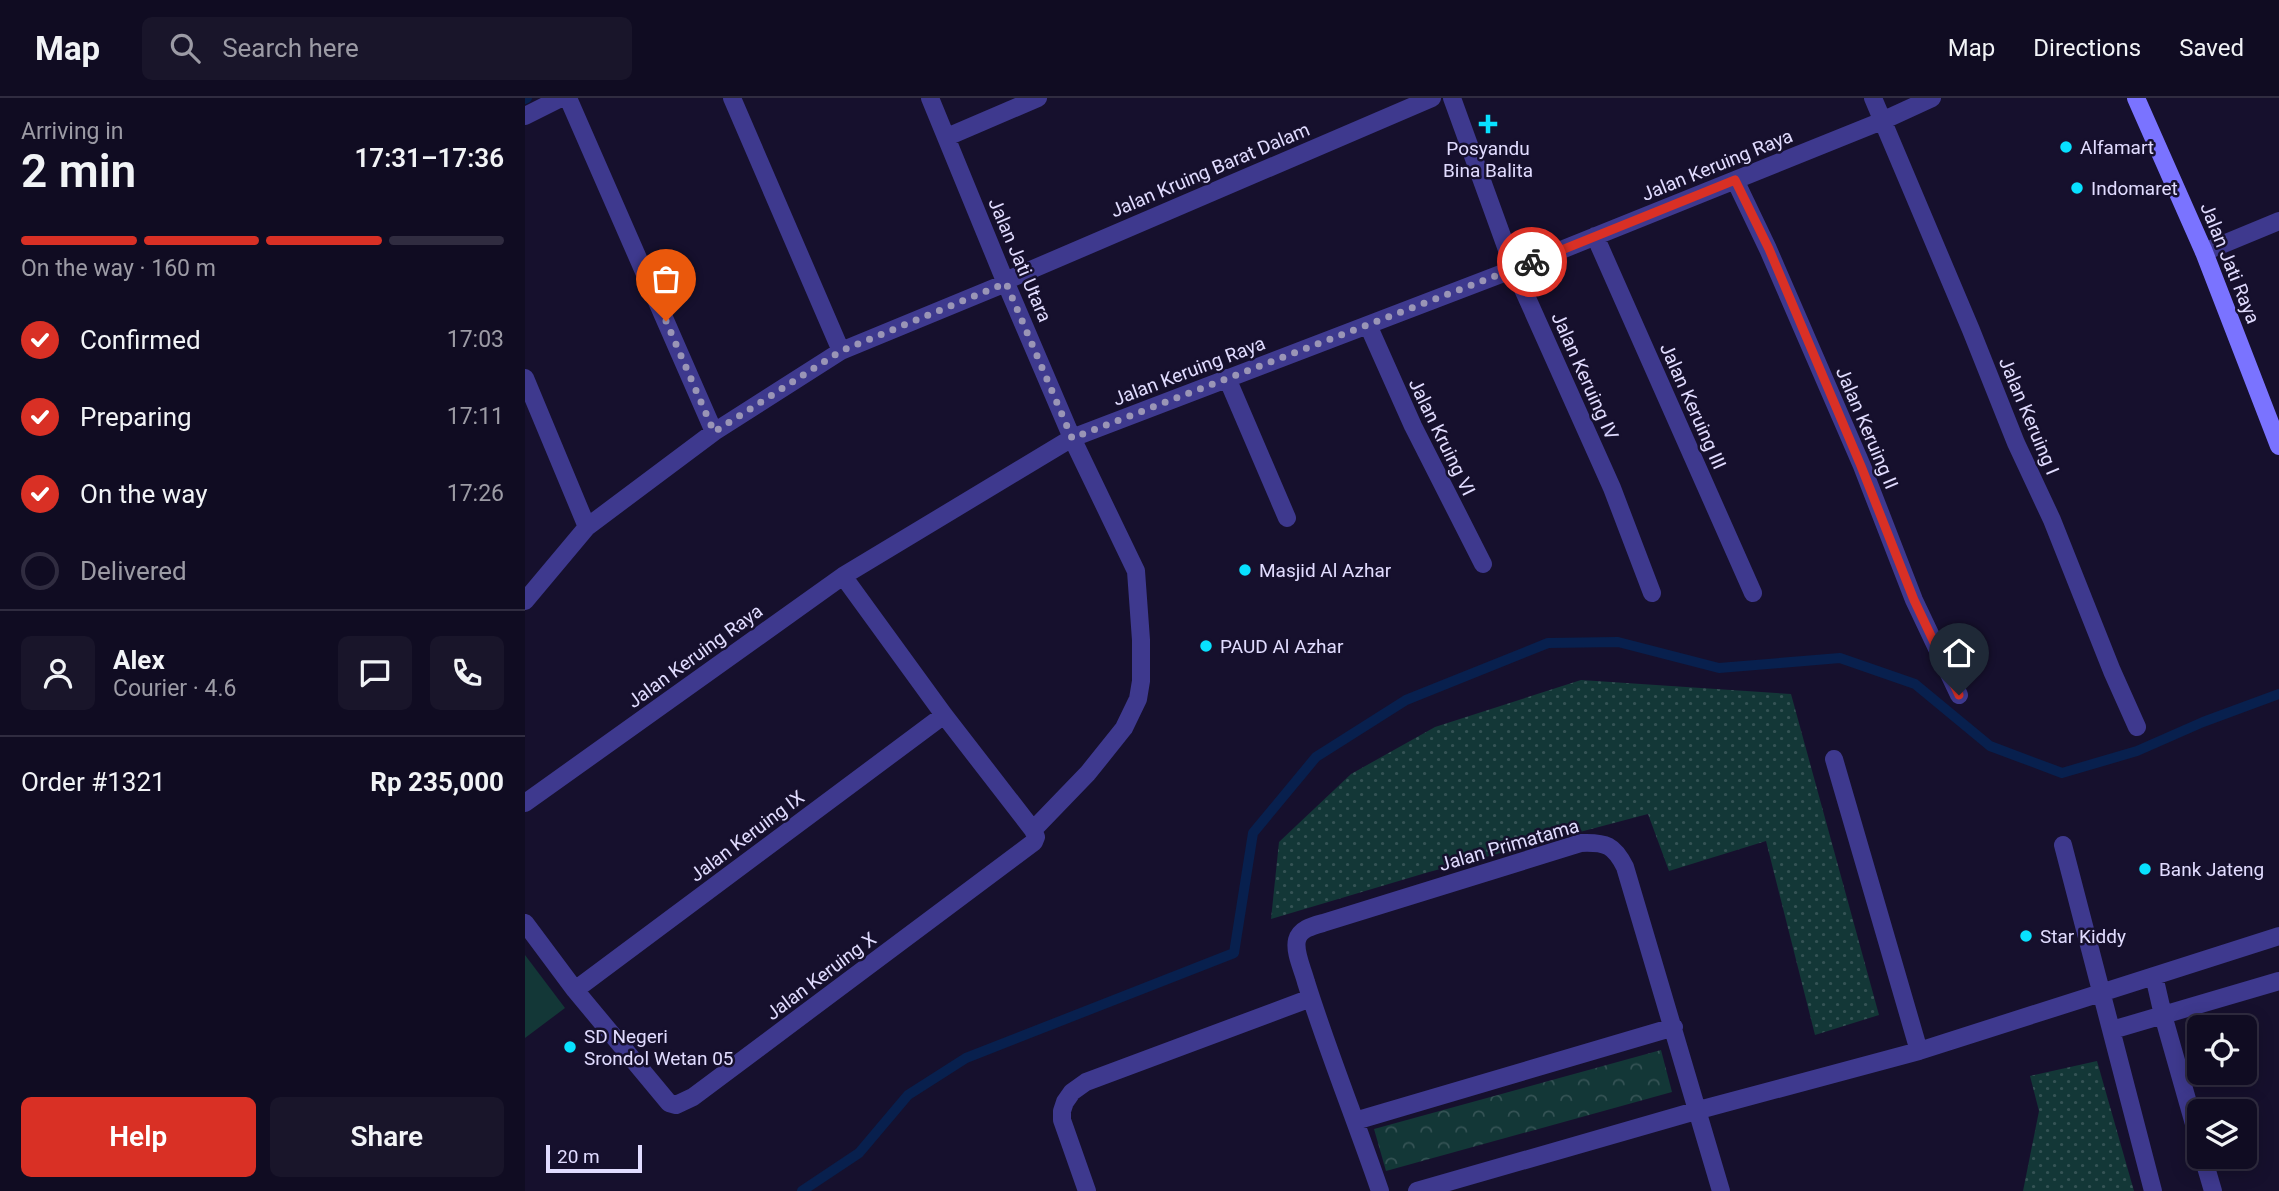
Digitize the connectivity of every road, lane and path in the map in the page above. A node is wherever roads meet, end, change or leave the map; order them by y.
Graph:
1 (561, 98) edge
2 (568, 98) edge
3 (732, 98) edge
4 (930, 98) edge
5 (1038, 98) edge
6 (1432, 98) edge
7 (1451, 98) edge
8 (1873, 98) edge
9 (1932, 98) edge
10 (2136, 98) edge
11 (525, 116) edge
12 (1882, 121) junction
13 (947, 137) junction
14 (1735, 180) junction
15 (2279, 221) edge
16 (1595, 236) junction
17 (2204, 252) junction
18 (1514, 269) junction
19 (1005, 282) junction
20 (1368, 325) junction
21 (841, 351) junction
22 (525, 378) edge
23 (1227, 379) junction
24 (714, 432) junction
25 (1072, 438) junction
26 (2279, 446) edge
27 (1287, 518) dead end
28 (587, 527) junction
29 (1483, 564) dead end
30 (843, 576) junction
31 (1652, 593) dead end
32 (1753, 593) dead end
33 (525, 600) edge
34 (1959, 695) dead end
35 (944, 715) junction
36 (2137, 727) dead end
37 (1834, 760) dead end
38 (525, 803) edge
39 (1033, 830) junction
40 (2063, 845) dead end
41 (525, 923) edge
42 (2279, 936) edge
43 (2154, 976) junction
44 (2279, 981) edge
45 (575, 990) junction
46 (2103, 993) junction
47 (1311, 998) junction
48 (2163, 1015) junction
49 (1674, 1027) junction
50 (2112, 1030) junction
51 (1919, 1051) junction
52 (2187, 1099) edge
53 (1699, 1110) junction
54 (1355, 1121) junction
55 (2207, 1169) edge
56 (1087, 1191) edge
57 (1380, 1191) edge
58 (1417, 1191) edge
59 (1721, 1191) edge
60 (2153, 1191) edge
61 (2213, 1191) edge

1 - 11 street
2 - 24 street
3 - 21 street
4 - 13 street, Jalan Jati Utara
5 - 13 street
6 - 19 street, Jalan Kruing Barat Dalam
7 - 18 street, Jalan Keruing IV
8 - 12 street, Jalan Keruing I
9 - 12 street, Jalan Keruing Raya
10 - 17 street, Jalan Jati Raya
12 - 14 street, Jalan Keruing Raya
12 - 36 street, Jalan Keruing I
13 - 19 street, Jalan Jati Utara
14 - 16 street, Jalan Keruing Raya
14 - 34 street, Jalan Keruing II
15 - 17 street
16 - 18 street, Jalan Keruing Raya
16 - 32 street, Jalan Keruing III
17 - 26 street, Jalan Jati Raya
18 - 20 street, Jalan Keruing Raya
18 - 31 street, Jalan Keruing IV
19 - 21 street, Jalan Kruing Barat Dalam
19 - 25 street, Jalan Jati Utara
20 - 23 street, Jalan Keruing Raya
20 - 29 street, Jalan Kruing VI
21 - 24 street, Jalan Kruing Barat Dalam
22 - 28 street
23 - 25 street, Jalan Keruing Raya
23 - 27 street
24 - 28 street, Jalan Kruing Barat Dalam
25 - 30 street, Jalan Keruing Raya
25 - 39 street, Jalan Jati Utara
28 - 33 street, Jalan Kruing Barat Dalam
30 - 35 street
30 - 38 street, Jalan Keruing Raya
35 - 39 street
35 - 45 street, Jalan Keruing IX
37 - 51 street
39 - 45 street, Jalan Keruing X
40 - 46 street
41 - 45 street, Jalan Keruing X
42 - 43 street
43 - 46 street
43 - 48 street
44 - 48 street
46 - 50 street
46 - 51 street
47 - 49 street, Jalan Primatama
47 - 54 street, Jalan Primatama
47 - 56 street
48 - 50 street
48 - 52 street
49 - 53 street, Jalan Primatama
49 - 54 street
50 - 60 street
51 - 53 street
53 - 58 street
53 - 59 street, Jalan Primatama
54 - 57 street, Jalan Primatama
55 - 61 street

